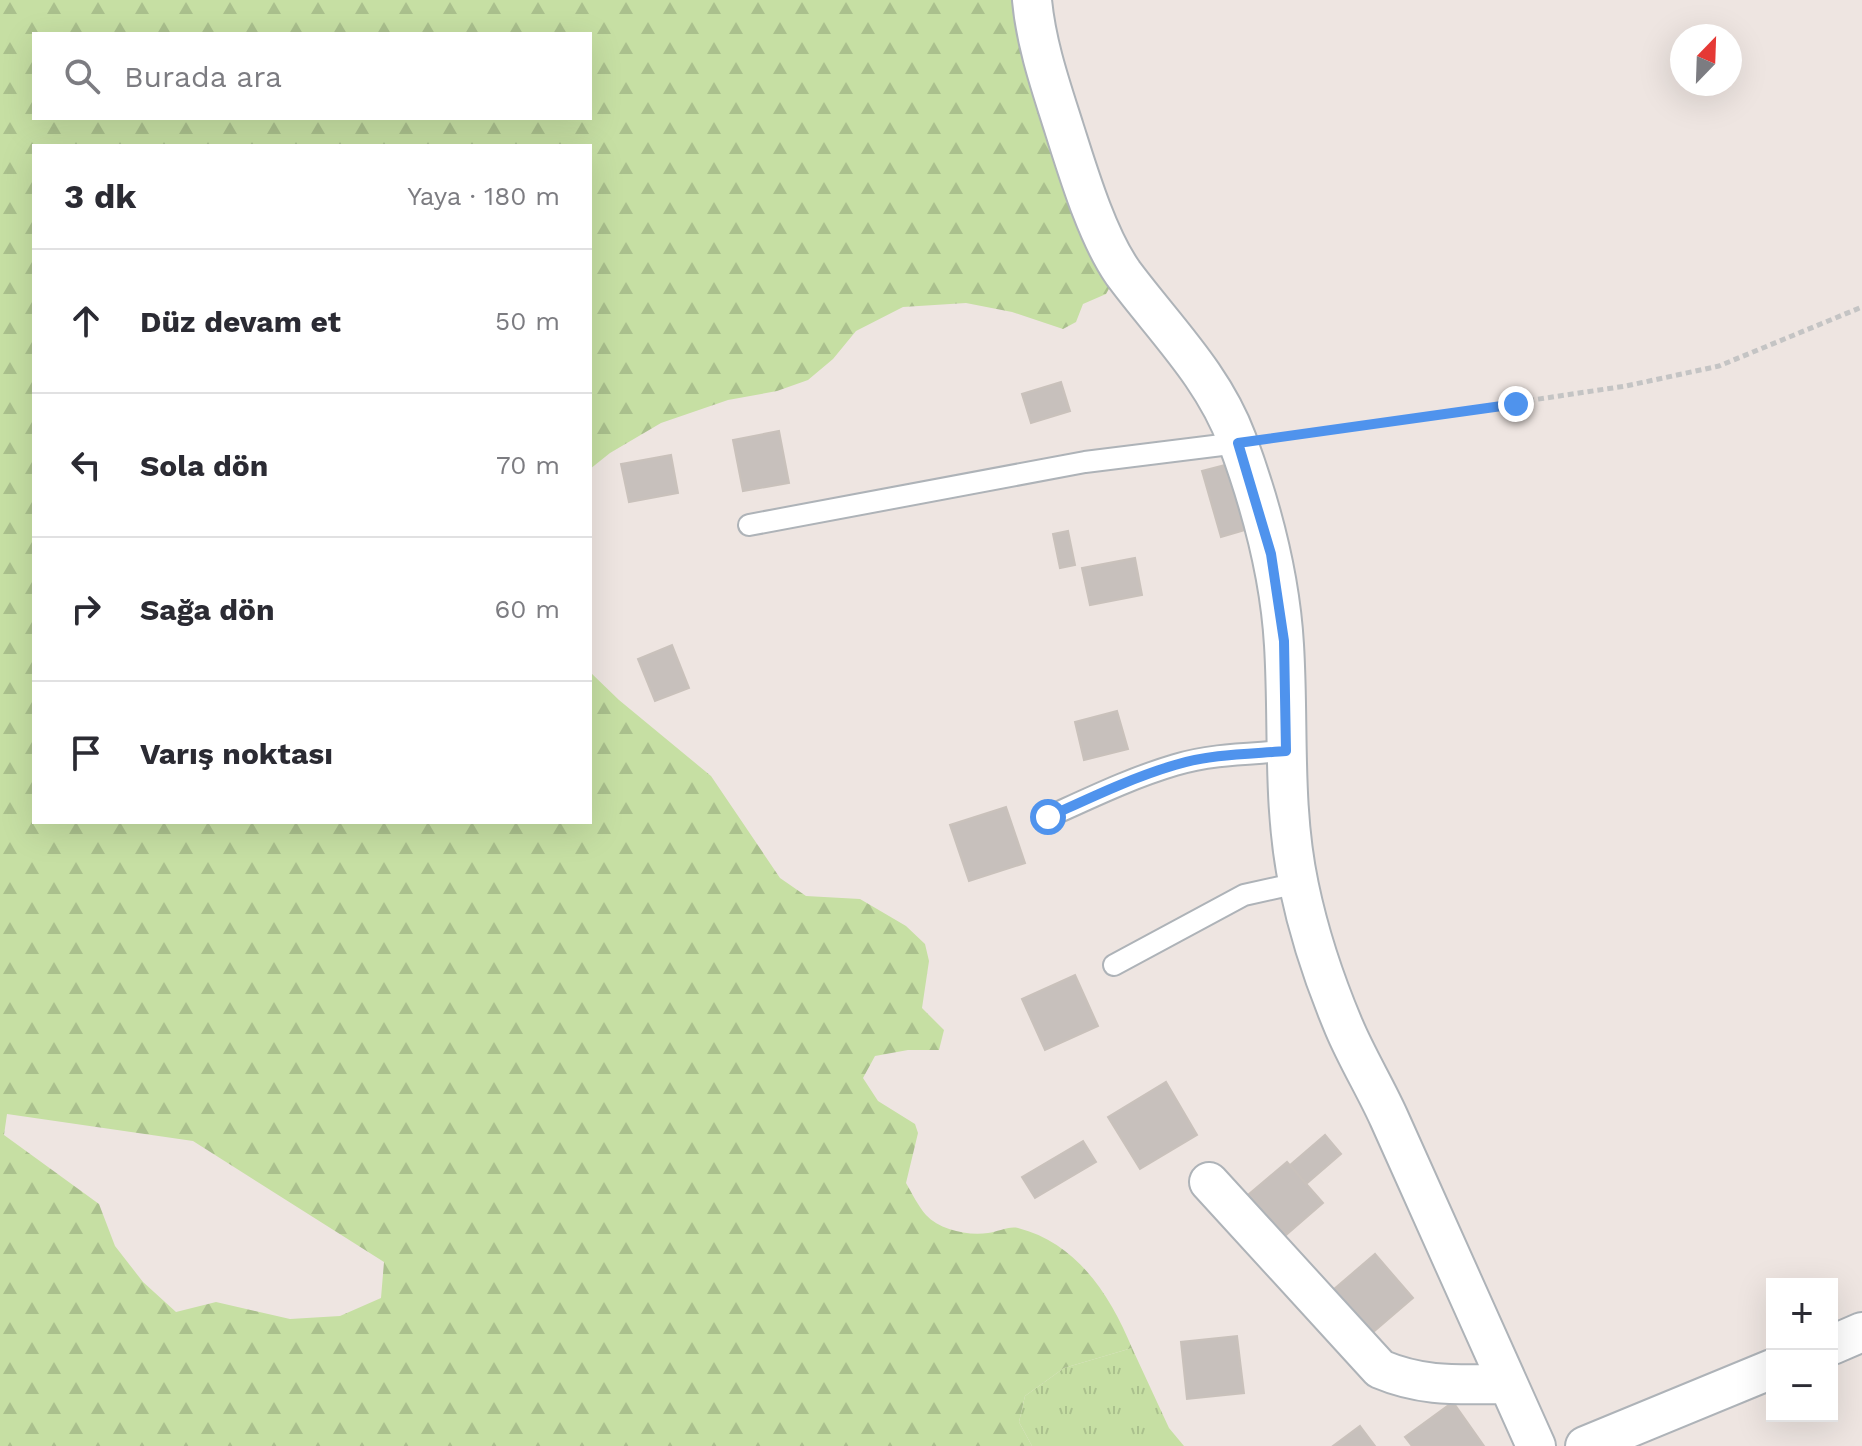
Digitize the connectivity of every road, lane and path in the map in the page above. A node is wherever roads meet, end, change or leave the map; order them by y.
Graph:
1 (1032, 0) edge
2 (1862, 307) edge
3 (1238, 443) junction
4 (749, 525) dead end
5 (1286, 751) junction
6 (1048, 817) dead end
7 (1298, 883) junction
8 (1114, 965) dead end
9 (1209, 1182) dead end
10 (1862, 1332) edge
11 (1838, 1342) edge
12 (1766, 1371) edge
13 (1508, 1384) junction
14 (1536, 1446) edge
15 (1585, 1446) edge

1 - 3 street
2 - 3 path
3 - 4 lane
3 - 5 street
5 - 6 lane
5 - 7 street
7 - 8 lane
7 - 13 street
9 - 13 street
10 - 11 street
12 - 15 street
13 - 14 street

